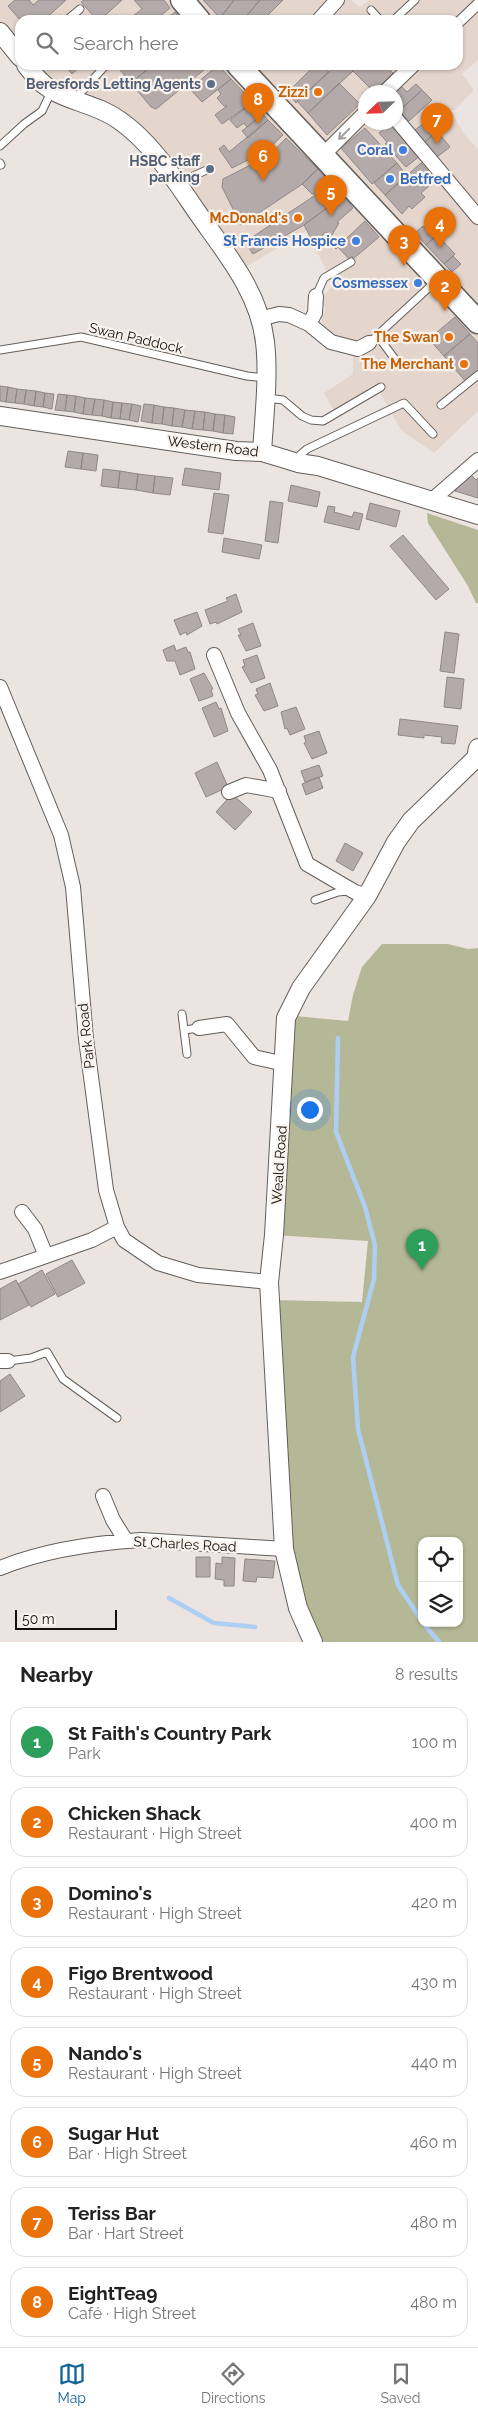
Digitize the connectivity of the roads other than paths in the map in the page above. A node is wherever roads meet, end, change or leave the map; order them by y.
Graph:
1 (182, 0) edge
2 (337, 0) edge
3 (415, 0) edge
4 (478, 4) edge
5 (80, 9) dead end
6 (371, 10) dead end
7 (73, 15) edge
8 (195, 15) edge
9 (324, 15) edge
10 (376, 15) edge
11 (402, 15) edge
12 (463, 18) edge
13 (0, 32) edge
14 (15, 51) edge
15 (30, 70) edge
16 (101, 70) edge
17 (243, 70) edge
18 (409, 70) edge
19 (393, 85) edge
20 (52, 90) junction
21 (75, 99) junction
22 (358, 120) edge
23 (403, 127) edge
24 (2, 143) edge
25 (322, 156) junction
26 (211, 168) dead end
27 (178, 183) junction
28 (478, 217) edge
29 (351, 262) dead end
30 (438, 279) junction
31 (316, 296) joint
32 (259, 319) junction
33 (478, 322) edge
34 (308, 324) junction
35 (373, 339) junction
36 (0, 350) edge
37 (400, 366) dead end
38 (478, 375) edge
39 (265, 378) junction
40 (381, 387) dead end
41 (264, 398) junction
42 (441, 404) dead end
43 (0, 416) edge
44 (433, 434) dead end
45 (262, 452) junction
46 (478, 460) edge
47 (298, 463) junction
48 (431, 502) junction
49 (478, 515) edge
50 (214, 655) dead end
51 (0, 687) edge
52 (477, 755) edge
53 (229, 792) dead end
54 (279, 792) junction
55 (361, 894) junction
56 (315, 900) dead end
57 (182, 1014) dead end
58 (199, 1028) joint
59 (184, 1030) junction
60 (187, 1054) dead end
61 (285, 1064) junction
62 (22, 1212) dead end
63 (118, 1228) junction
64 (46, 1256) junction
65 (0, 1272) edge
66 (269, 1282) junction
67 (4, 1361) edge
68 (117, 1418) dead end
69 (103, 1496) dead end
70 (126, 1541) junction
71 (284, 1549) junction
72 (0, 1568) edge
73 (313, 1642) edge

1 - 8 main road
2 - 9 street
3 - 11 lane
4 - 12 street
5 - 7 lane
6 - 10 lane
13 - 14 street
15 - 20 street
16 - 21 lane
17 - 25 main road
18 - 19 street
20 - 21 street
20 - 24 lane
21 - 27 street
22 -> 25 street
23 - 28 street
25 - 30 main road
26 - 27 lane
27 - 32 street
29 - 31 lane
30 - 33 main road
30 - 35 lane
31 - 34 street
32 - 34 street
32 - 39 street
34 - 35 street
35 - 37 lane
36 - 39 lane, Swan Paddock
38 - 42 lane
39 - 41 street
40 - 41 lane
41 - 45 street
43 - 45 street, Western Road
44 - 47 lane
45 - 47 street, Western Road
46 - 48 street
47 - 48 street, Western Road
48 - 49 street, Western Road
50 - 54 street
51 - 63 street, Park Road
52 - 55 street, Weald Road
53 - 54 street
54 - 55 street
55 - 56 lane
55 - 61 street, Weald Road
57 - 59 lane
58 - 59 lane
58 - 61 street
59 - 60 lane
61 - 66 street, Weald Road
62 - 64 street
63 - 64 street
63 - 66 street, Park Road
64 - 65 street
66 - 71 street, Weald Road
67 - 68 lane
69 - 70 street
70 - 71 street, St Charles Road
70 - 72 street, St Charles Road
71 - 73 street, Weald Road

